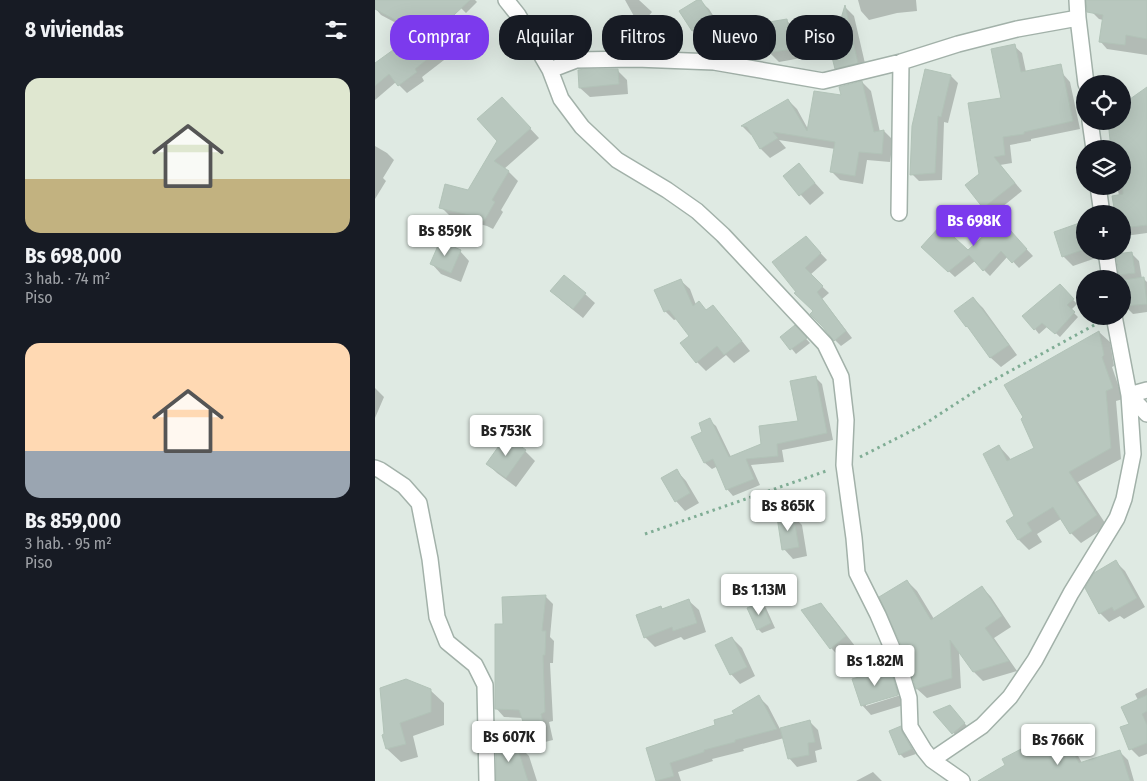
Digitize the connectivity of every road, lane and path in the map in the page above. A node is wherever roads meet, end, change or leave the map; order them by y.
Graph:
1 (505, 0) edge
2 (1077, 0) edge
3 (1078, 18) junction
4 (901, 62) junction
5 (550, 70) junction
6 (1085, 75) edge
7 (899, 213) dead end
8 (1097, 325) edge
9 (1110, 325) edge
10 (1147, 390) edge
11 (1129, 395) junction
12 (1147, 414) edge
13 (844, 465) junction
14 (375, 468) edge
15 (645, 534) dead end
16 (932, 760) junction
17 (487, 781) edge
18 (962, 781) edge

1 - 5 street
2 - 3 street
3 - 4 street
3 - 6 street
4 - 5 street
4 - 7 street
5 - 13 street
8 - 13 path
9 - 11 street
10 - 11 street
11 - 12 street
11 - 16 street
13 - 15 path
13 - 16 street
14 - 17 street
16 - 18 street

